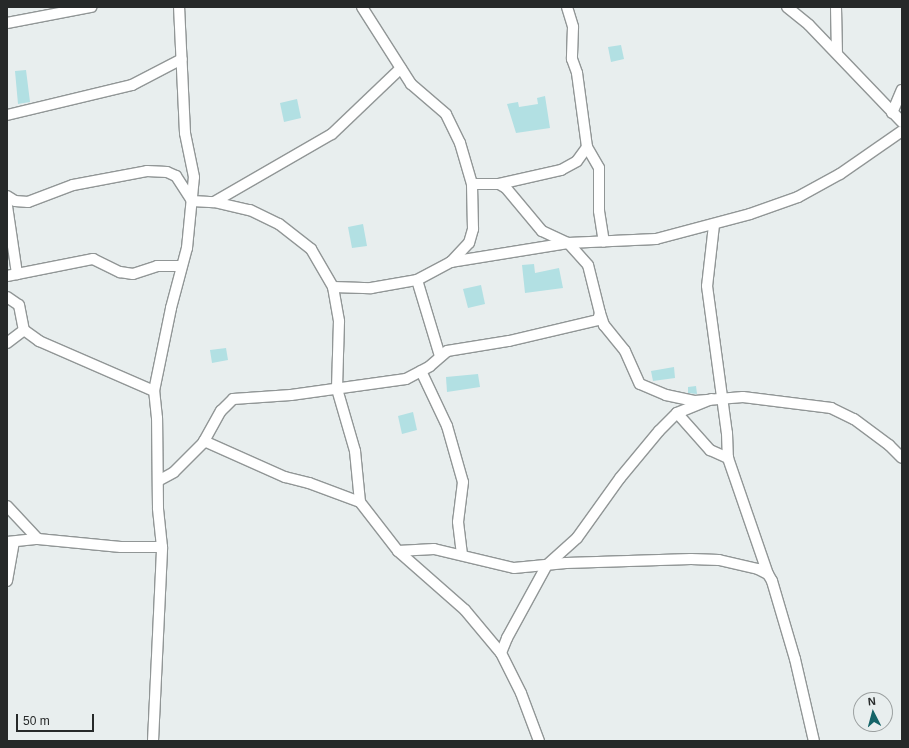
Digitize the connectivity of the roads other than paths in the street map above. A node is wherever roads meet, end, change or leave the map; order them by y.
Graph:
1 (91, 7) edge
2 (179, 7) edge
3 (362, 7) edge
4 (567, 7) edge
5 (787, 7) edge
6 (836, 7) edge
7 (7, 23) edge
8 (837, 53) junction
9 (182, 59) junction
10 (401, 68) junction
11 (902, 90) edge
12 (892, 113) junction
13 (7, 115) edge
14 (902, 122) edge
15 (902, 131) edge
16 (588, 147) junction
17 (472, 184) junction
18 (500, 184) junction
19 (7, 196) edge
20 (192, 201) junction
21 (214, 202) junction
22 (7, 206) edge
23 (714, 225) junction
24 (604, 242) junction
25 (568, 243) junction
26 (451, 262) junction
27 (181, 266) junction
28 (18, 274) junction
29 (7, 276) edge
30 (416, 280) junction
31 (333, 287) junction
32 (7, 297) edge
33 (600, 313) junction
34 (24, 330) junction
35 (7, 343) edge
36 (440, 356) junction
37 (421, 371) junction
38 (337, 389) junction
39 (154, 391) junction
40 (712, 398) junction
41 (722, 398) junction
42 (677, 413) junction
43 (204, 441) junction
44 (728, 458) junction
45 (902, 458) edge
46 (158, 481) junction
47 (360, 502) junction
48 (7, 506) edge
49 (38, 540) junction
50 (11, 542) edge
51 (162, 547) junction
52 (398, 551) junction
53 (462, 554) junction
54 (547, 565) junction
55 (768, 574) junction
56 (7, 581) edge
57 (501, 653) junction
58 (153, 741) edge
59 (539, 741) edge
60 (814, 741) edge

1 - 7 street
2 - 9 street
3 - 10 street
4 - 16 street
5 - 8 street
6 - 8 street
8 - 12 street
9 - 13 street
9 - 20 street
10 - 17 street
10 - 21 street
11 - 12 street
12 - 14 street
15 - 23 street
16 - 18 street
16 - 24 street
17 - 18 street
17 - 26 street
18 - 25 street
19 - 20 street
20 - 21 street
20 - 27 street
21 - 31 street
22 - 28 street
23 - 24 street
23 - 41 street
24 - 25 street
25 - 26 street
25 - 33 street
26 - 30 street
27 - 28 street
27 - 39 street
28 - 29 street
30 - 31 street
30 - 36 street
31 - 38 street
32 - 34 street
33 - 36 street
33 - 40 street
34 - 35 street
34 - 39 street
36 - 37 street
37 - 38 street
37 - 53 street
38 - 43 street
38 - 47 street
39 - 46 street
40 - 41 street
40 - 42 street
41 - 44 street
41 - 45 street
42 - 44 street
42 - 54 street
43 - 46 street
43 - 47 street
44 - 55 street
46 - 51 street
47 - 52 street
48 - 49 street
49 - 50 street
49 - 51 street
50 - 56 street
51 - 58 street
52 - 53 street
52 - 57 street
53 - 54 street
54 - 55 street
54 - 57 street
55 - 60 street
57 - 59 street

